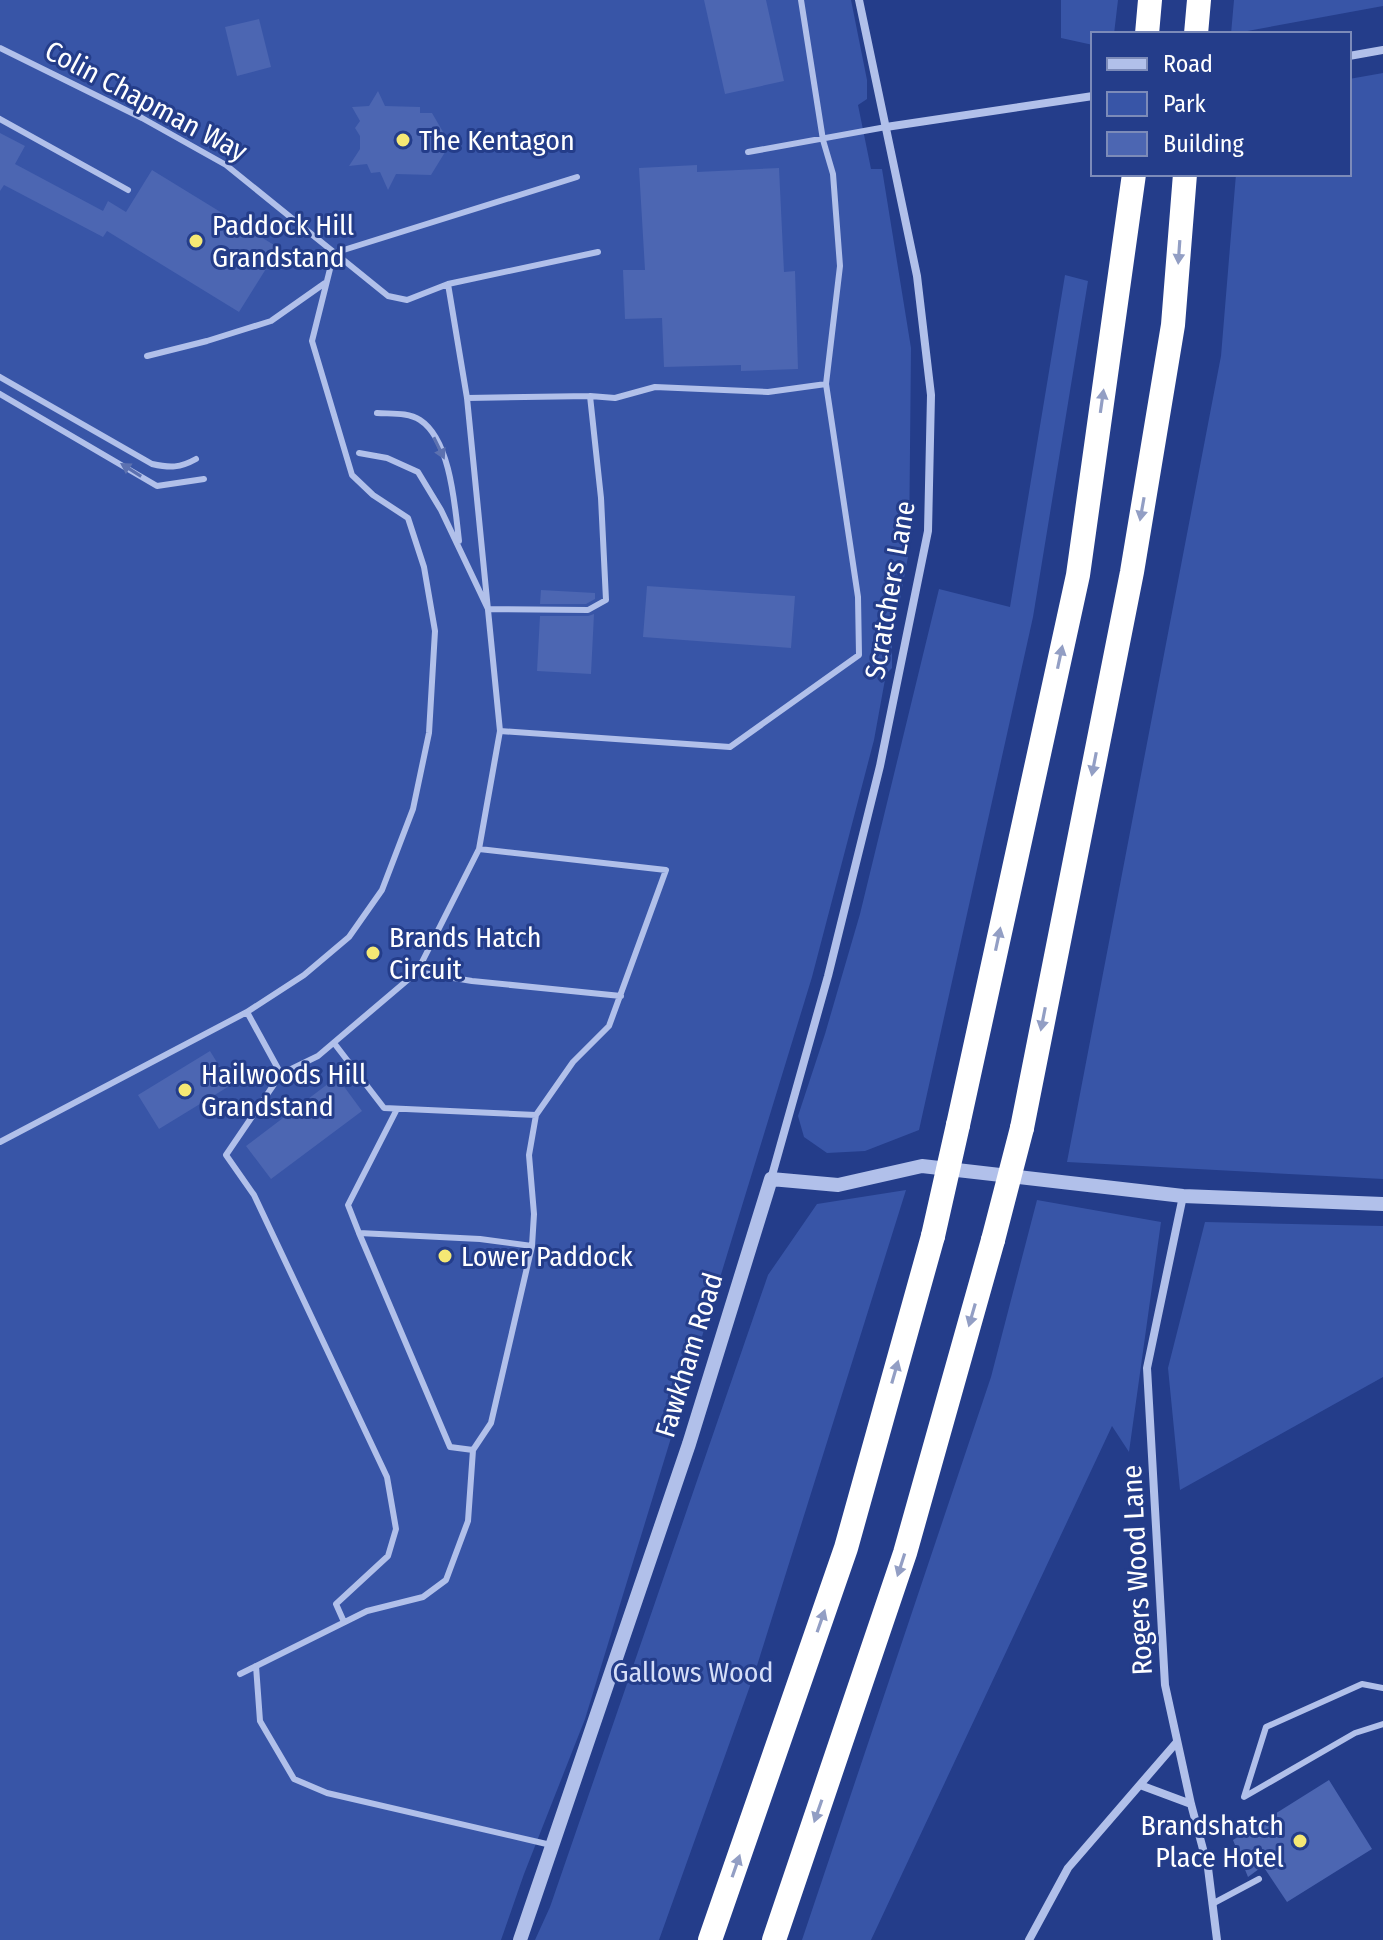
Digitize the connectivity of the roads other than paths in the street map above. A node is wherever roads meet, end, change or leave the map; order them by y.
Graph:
1 (801, 0) edge
2 (859, 0) edge
3 (1150, 0) edge
4 (1199, 0) edge
5 (1147, 32) edge
6 (1196, 32) edge
7 (0, 48) edge
8 (1383, 50) edge
9 (1351, 56) edge
10 (1091, 96) edge
11 (0, 119) edge
12 (886, 127) junction
13 (823, 140) junction
14 (748, 152) dead end
15 (1134, 176) edge
16 (1185, 176) edge
17 (577, 177) dead end
18 (128, 190) dead end
19 (598, 252) dead end
20 (334, 253) junction
21 (325, 283) junction
22 (448, 284) junction
23 (147, 356) dead end
24 (0, 377) edge
25 (826, 384) junction
26 (0, 394) edge
27 (590, 396) junction
28 (467, 398) junction
29 (377, 413) dead end
30 (359, 453) dead end
31 (196, 459) dead end
32 (204, 479) dead end
33 (460, 549) junction
34 (488, 609) junction
35 (500, 731) junction
36 (479, 849) junction
37 (417, 972) junction
38 (621, 996) junction
39 (247, 1012) junction
40 (334, 1043) junction
41 (281, 1074) junction
42 (397, 1109) junction
43 (536, 1115) junction
44 (0, 1142) edge
45 (771, 1179) junction
46 (1183, 1196) junction
47 (1383, 1204) edge
48 (359, 1233) junction
49 (532, 1246) junction
50 (473, 1450) junction
51 (344, 1622) junction
52 (256, 1666) junction
53 (240, 1674) dead end
54 (1383, 1688) edge
55 (1383, 1724) edge
56 (1176, 1743) junction
57 (1140, 1785) junction
58 (1191, 1804) junction
59 (554, 1846) junction
60 (1259, 1879) dead end
61 (1212, 1904) junction
62 (520, 1940) edge
63 (710, 1940) edge
64 (774, 1940) edge
65 (1029, 1940) edge
66 (1217, 1940) edge

1 - 13 lane
2 - 12 street, Scratchers Lane
3 - 5 highway
4 - 6 highway
7 - 20 lane, Colin Chapman Way
8 - 9 street
10 - 12 street
11 - 18 lane
12 - 13 lane
12 - 45 street, Scratchers Lane
13 - 14 lane
13 - 25 lane
63 -> 15 highway, bridge
16 -> 64 highway, bridge
17 - 20 lane
19 - 22 lane
20 - 21 lane
20 - 22 lane, Colin Chapman Way
21 - 23 lane
21 - 39 lane
22 - 28 lane
24 - 31 lane
25 - 27 lane
25 - 35 lane
32 -> 26 lane
27 - 28 lane
27 - 34 lane
28 - 34 lane
29 -> 33 lane
30 - 33 lane
33 - 34 lane
34 - 35 lane
35 - 36 lane
36 - 37 lane
36 - 38 lane
37 - 38 lane
37 - 40 lane
38 - 43 lane
39 - 41 lane
39 - 44 lane
40 - 41 lane
40 - 42 lane
41 - 51 lane
42 - 43 lane
42 - 48 lane
43 - 49 lane
45 - 46 street
45 - 59 street, Fawkham Road
46 - 47 street
46 - 56 street, Rogers Wood Lane
48 - 49 lane
48 - 50 lane
49 - 50 lane
50 - 51 lane
51 - 52 lane
52 - 53 lane
52 - 59 lane
54 - 55 lane
56 - 57 street
56 - 58 street, Rogers Wood Lane
57 - 58 street
57 - 65 street
58 - 61 street, Rogers Wood Lane
59 - 62 street, Fawkham Road
60 - 61 lane
61 - 66 street, Rogers Wood Lane

